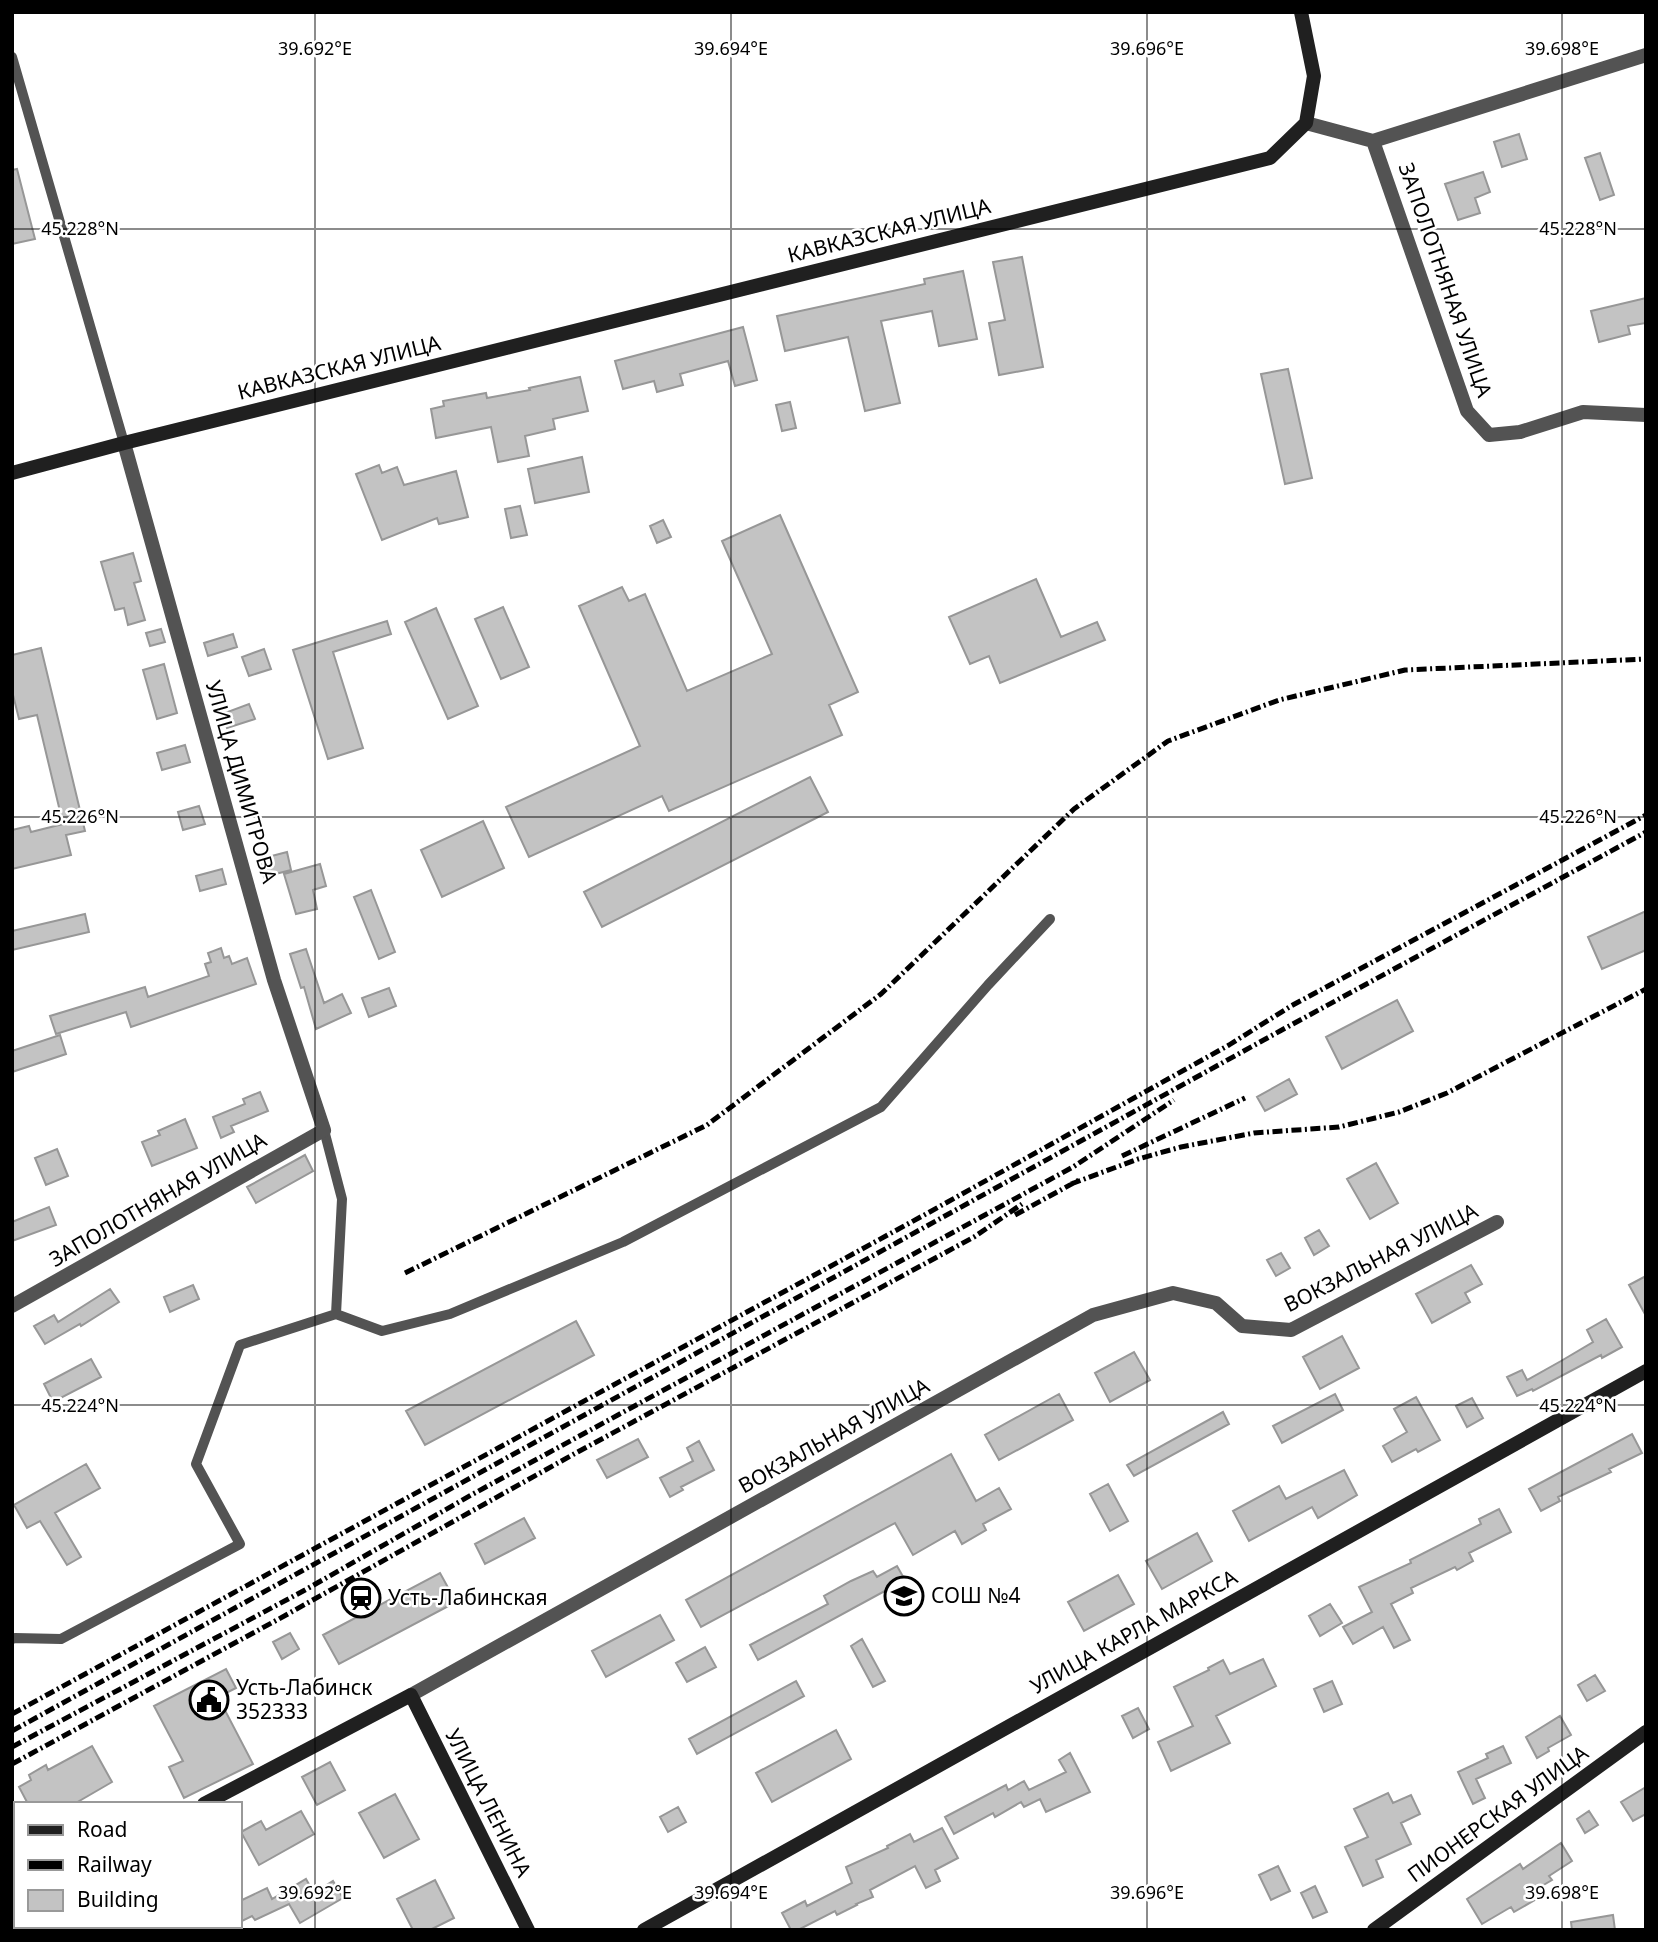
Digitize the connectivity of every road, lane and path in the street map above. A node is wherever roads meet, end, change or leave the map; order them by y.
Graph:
1 (1301, 12) edge
2 (1646, 55) edge
3 (12, 57) edge
4 (1306, 123) junction
5 (1373, 141) junction
6 (1646, 415) edge
7 (124, 443) junction
8 (12, 473) edge
9 (1050, 919) dead end
10 (324, 1129) junction
11 (1497, 1222) dead end
12 (12, 1306) edge
13 (336, 1314) junction
14 (1646, 1371) edge
15 (12, 1639) edge
16 (411, 1695) junction
17 (1646, 1732) edge
18 (208, 1802) edge
19 (528, 1930) edge
20 (644, 1930) edge
21 (1374, 1930) edge

1 - 4 street
2 - 5 street
3 - 7 lane
4 - 5 street
4 - 7 street, КАВКАЗСКАЯ УЛИЦА
5 - 6 street, ЗАПОЛОТНЯНАЯ УЛИЦА
7 - 8 street, КАВКАЗСКАЯ УЛИЦА
7 - 10 street, УЛИЦА ДИМИТРОВА
9 - 13 lane
10 - 12 street, ЗАПОЛОТНЯНАЯ УЛИЦА
10 - 13 lane
11 - 16 street, ВОКЗАЛЬНАЯ УЛИЦА
13 - 15 lane
14 - 20 street, УЛИЦА КАРЛА МАРКСА
16 - 18 street, ВОКЗАЛЬНАЯ УЛИЦА
16 - 19 street, УЛИЦА ЛЕНИНА
17 - 21 street, ПИОНЕРСКАЯ УЛИЦА

